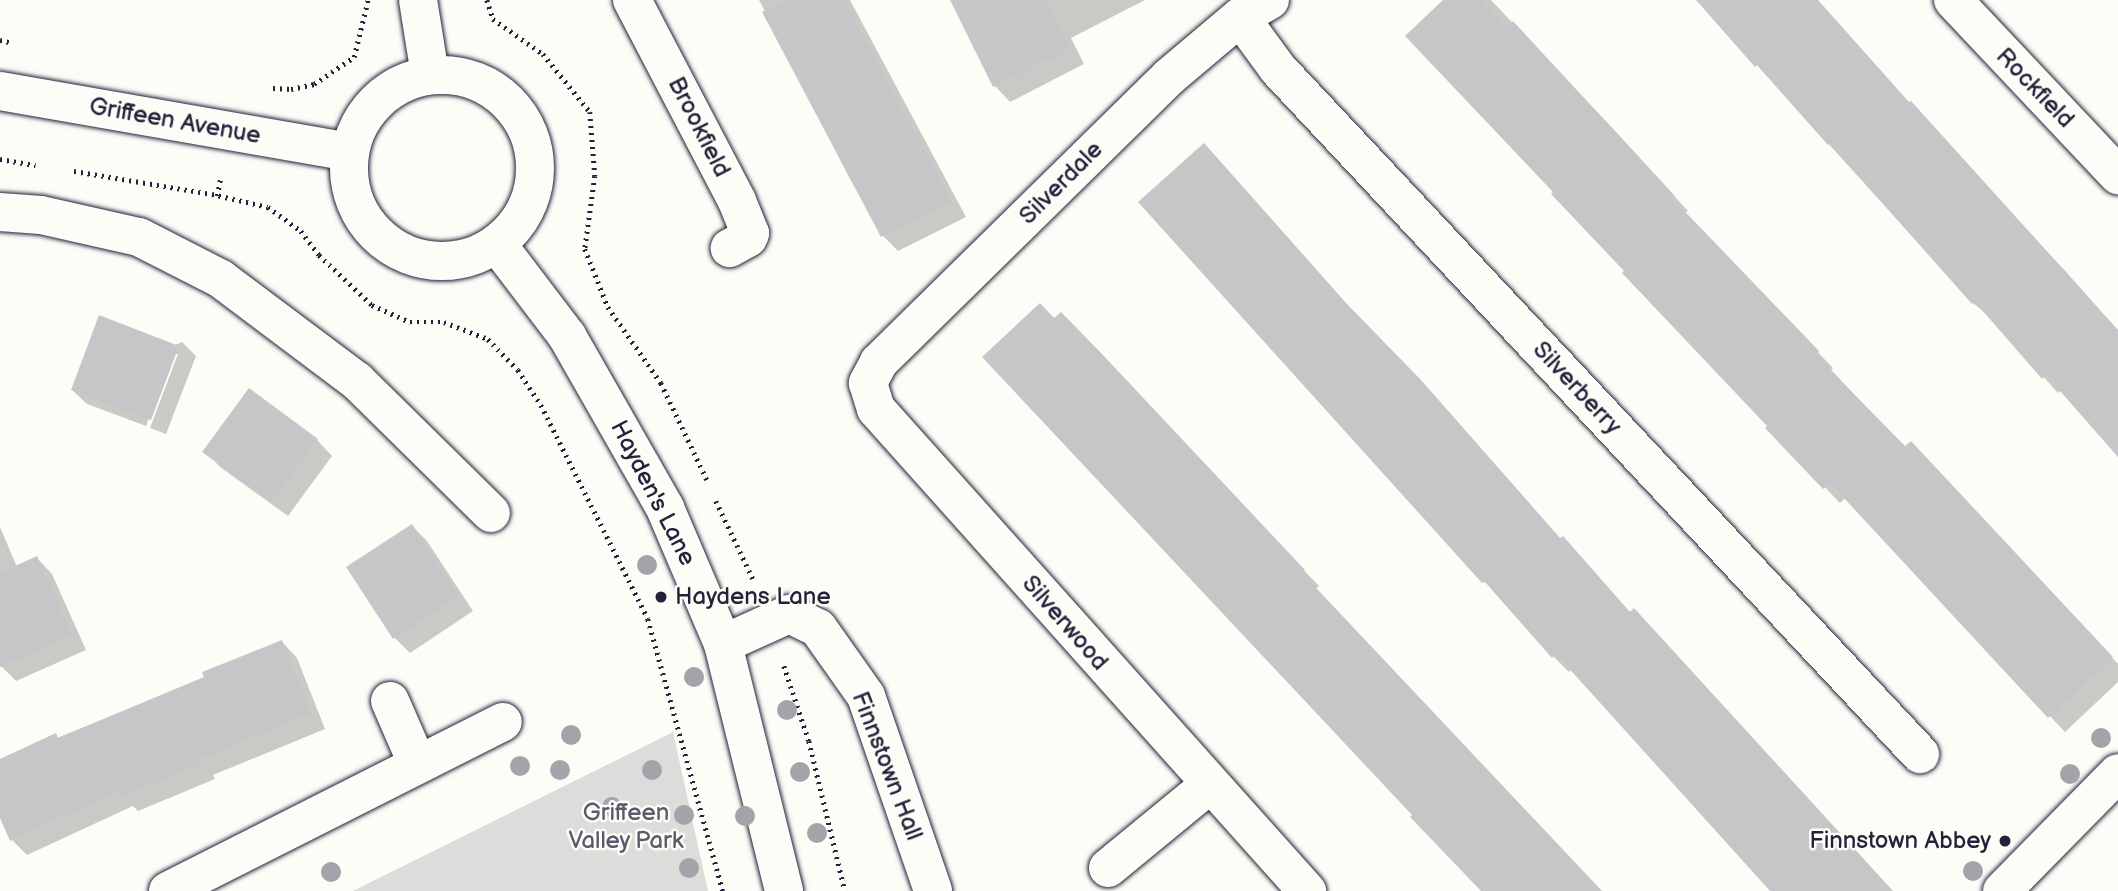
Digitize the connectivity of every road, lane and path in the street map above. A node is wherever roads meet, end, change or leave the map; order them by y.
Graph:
1 (368, 0) edge
2 (418, 0) edge
3 (487, 0) edge
4 (632, 0) edge
5 (1953, 0) edge
6 (1255, 8) edge
7 (0, 40) edge
8 (27, 45) dead end
9 (430, 75) junction
10 (263, 88) dead end
11 (0, 91) edge
12 (350, 152) junction
13 (2118, 175) edge
14 (0, 212) edge
15 (497, 244) junction
16 (730, 247) dead end
17 (869, 383) joint
18 (708, 482) dead end
19 (713, 495) dead end
20 (491, 513) dead end
21 (757, 589) dead end
22 (723, 644) junction
23 (781, 657) dead end
24 (390, 701) dead end
25 (503, 722) dead end
26 (1920, 754) dead end
27 (416, 763) junction
28 (2118, 773) edge
29 (1209, 785) junction
30 (1108, 869) dead end
31 (169, 891) edge
32 (784, 891) edge
33 (845, 891) edge
34 (933, 891) edge
35 (1307, 891) edge
36 (2001, 891) edge

1 - 10 path
2 - 9 street
3 - 18 path
4 - 16 street, Brookfield
5 - 13 street, Rockfield
6 - 17 street, Silverdale
6 - 26 street, Silverberry
7 - 8 path
9 - 12 street
9 - 15 street
11 - 12 street, Griffeen Avenue
12 - 15 street
14 - 20 street
15 - 22 street, Hayden's Lane
17 - 29 street, Silverwood
19 - 21 path
22 - 32 street, Hayden's Lane
22 - 34 street, Finnstown Hall
23 - 33 path
24 - 27 street
25 - 27 street
27 - 31 street
28 - 36 street
29 - 30 street
29 - 35 street, Silverwood

